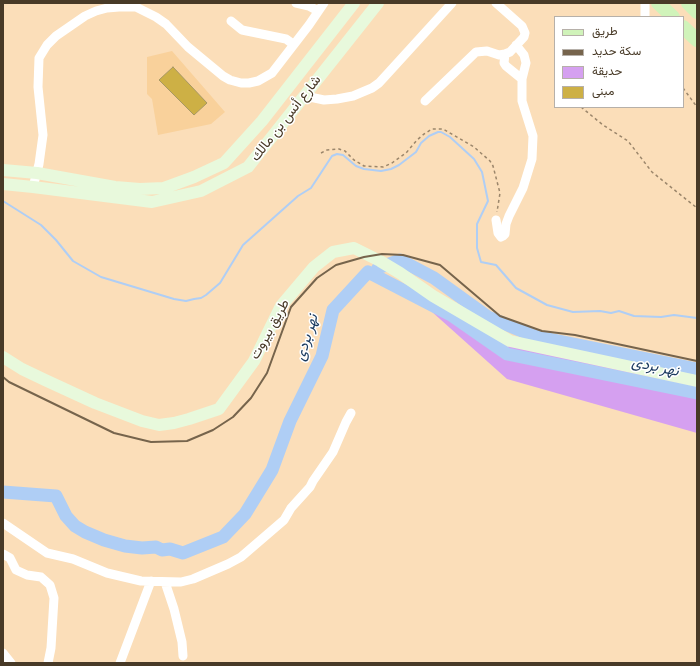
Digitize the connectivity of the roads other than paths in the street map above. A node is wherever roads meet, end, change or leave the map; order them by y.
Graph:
1 (296, 3) edge
2 (324, 3) edge
3 (354, 3) edge
4 (378, 3) edge
5 (452, 3) edge
6 (496, 3) edge
7 (645, 3) edge
8 (658, 3) edge
9 (688, 3) edge
10 (136, 5) edge
11 (318, 11) junction
12 (697, 12) edge
13 (645, 16) edge
14 (672, 16) edge
15 (231, 21) dead end
16 (684, 28) edge
17 (697, 40) edge
18 (293, 44) junction
19 (516, 46) junction
20 (505, 54) junction
21 (522, 79) junction
22 (305, 96) junction
23 (425, 101) dead end
24 (3, 170) edge
25 (37, 173) junction
26 (3, 184) edge
27 (33, 186) junction
28 (496, 220) road end
29 (3, 357) edge
30 (697, 381) edge
31 (351, 413) dead end
32 (3, 523) edge
33 (3, 554) edge
34 (151, 581) junction
35 (165, 582) junction
36 (3, 653) edge
37 (183, 656) dead end
38 (11, 663) edge
39 (48, 663) edge
40 (120, 663) edge

1 - 11 street
2 - 11 street
3 - 25 main road, شارع أنس بن مالك
4 - 22 main road, شارع أنس بن مالك
5 - 22 street
6 - 19 street
7 - 13 street
8 - 14 main road
9 - 12 main road
10 - 18 street
10 - 25 street
11 - 18 street
15 - 18 street
16 - 17 main road
19 - 20 street
19 - 21 street
20 - 21 street
20 - 23 street
21 - 28 street
22 - 27 main road, شارع أنس بن مالك
24 - 25 main road, شارع أنس بن مالك
25 - 27 street
26 - 27 main road, شارع أنس بن مالك
29 - 30 main road, طريق بيروت
31 - 35 street
32 - 34 street
33 - 39 street
34 - 35 street
34 - 40 street
35 - 37 street
36 - 38 street

